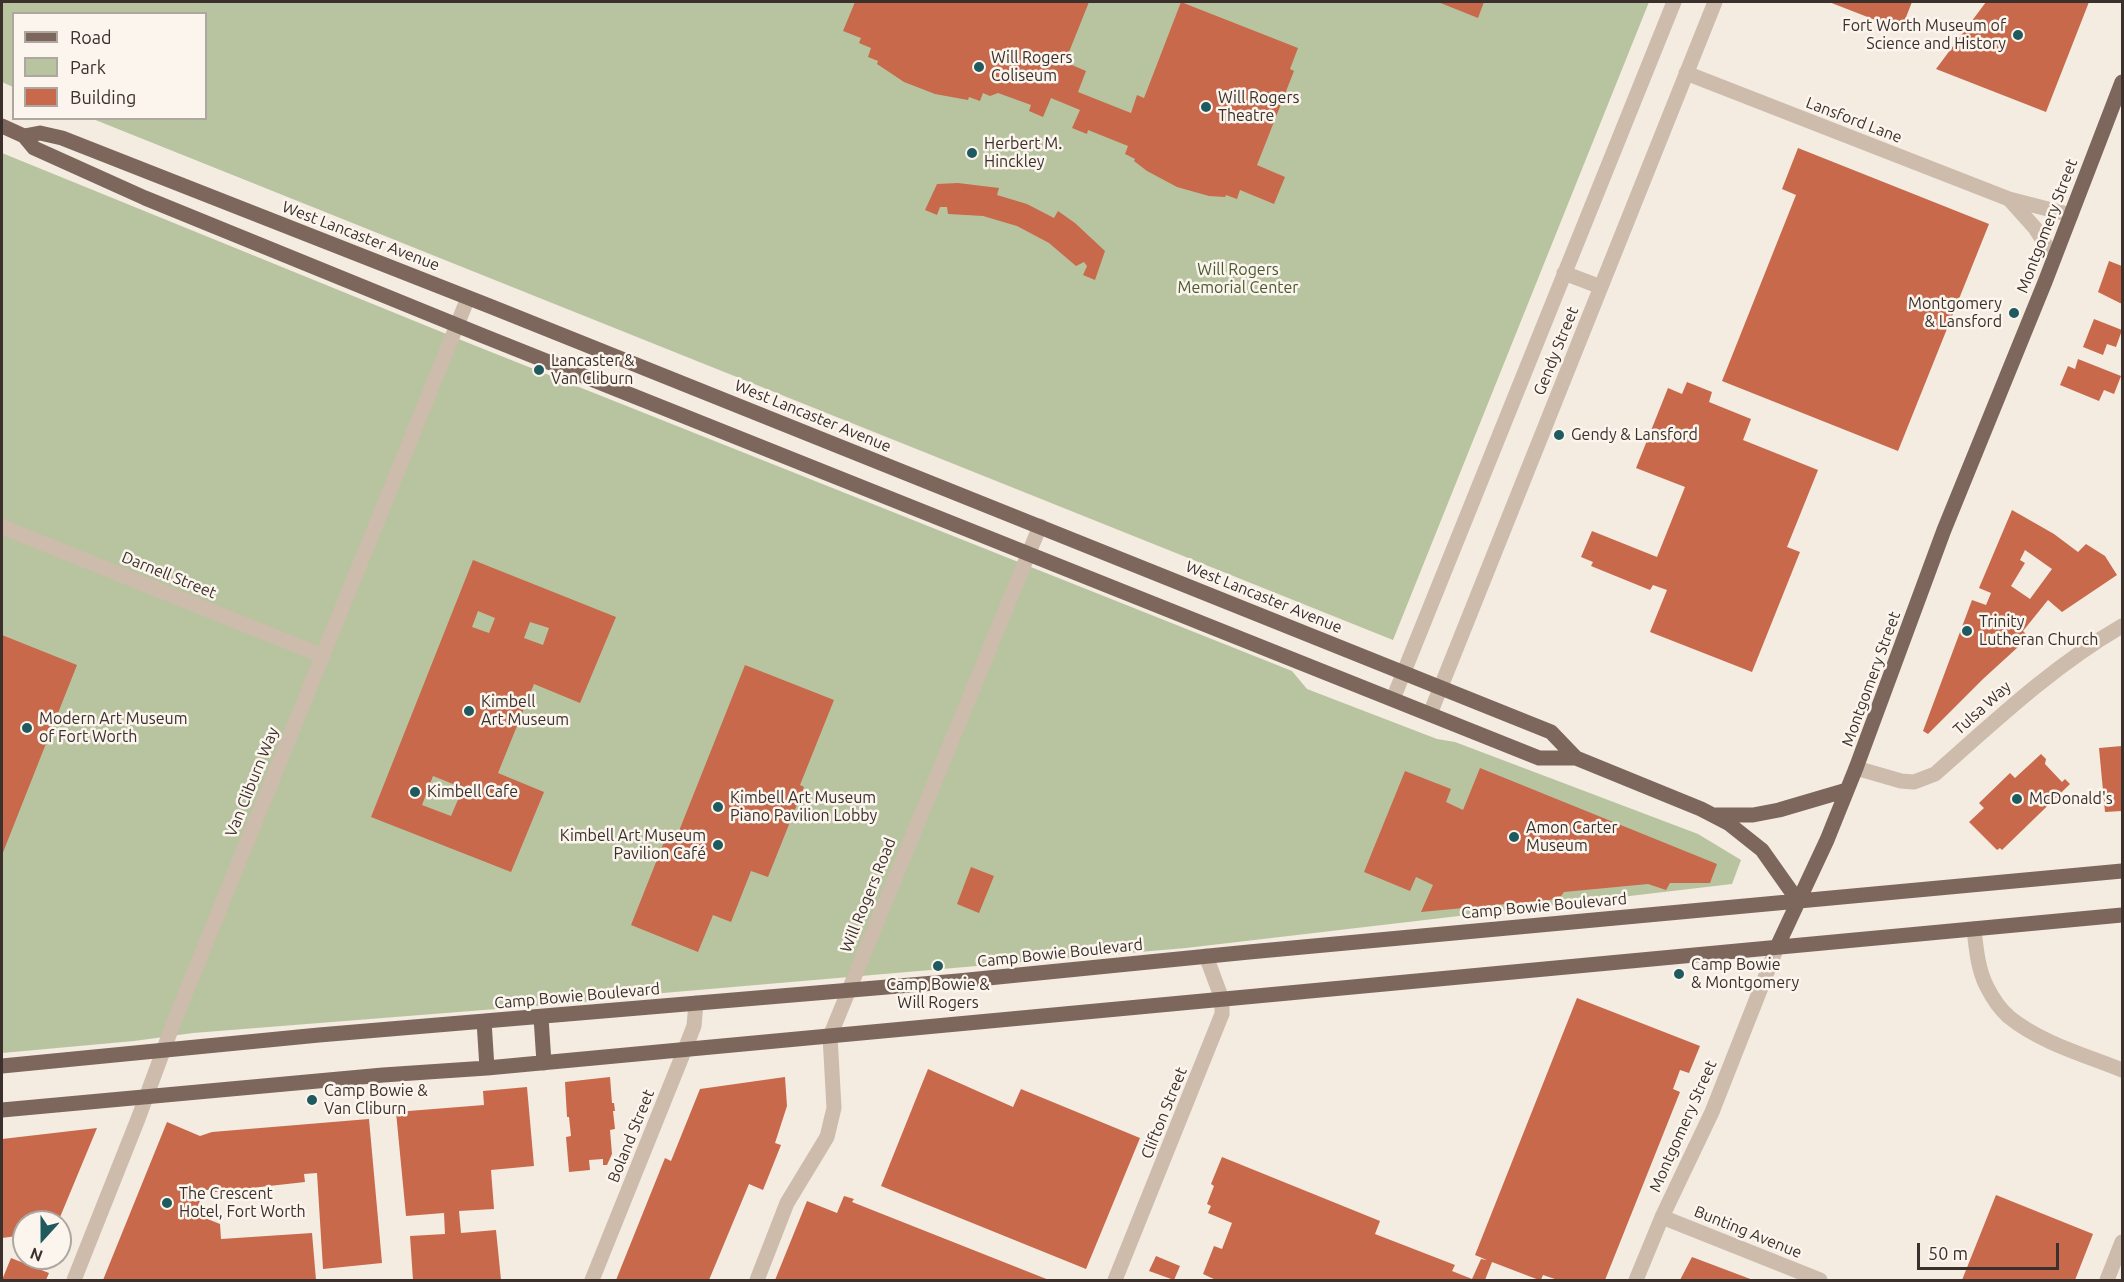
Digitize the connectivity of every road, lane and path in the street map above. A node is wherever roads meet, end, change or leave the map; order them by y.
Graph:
1 (1674, 2) edge
2 (1715, 2) edge
3 (1686, 73) junction
4 (2122, 82) edge
5 (2, 126) edge
6 (24, 136) junction
7 (2008, 199) junction
8 (2071, 215) junction
9 (2054, 258) junction
10 (1564, 273) junction
11 (1601, 287) junction
12 (468, 298) junction
13 (457, 325) junction
14 (1040, 526) junction
15 (2, 527) edge
16 (1028, 553) junction
17 (2122, 626) edge
18 (323, 656) junction
19 (1403, 673) junction
20 (1441, 688) junction
21 (1393, 699) junction
22 (1430, 714) junction
23 (1576, 758) junction
24 (1856, 768) junction
25 (1847, 790) junction
26 (1712, 815) junction
27 (2122, 871) edge
28 (1798, 901) junction
29 (2122, 915) edge
30 (1974, 928) junction
31 (1777, 946) junction
32 (1206, 956) junction
33 (849, 990) junction
34 (1222, 999) junction
35 (696, 1003) junction
36 (541, 1017) junction
37 (484, 1021) junction
38 (830, 1036) junction
39 (686, 1049) junction
40 (162, 1051) junction
41 (544, 1063) junction
42 (2, 1066) edge
43 (487, 1068) junction
44 (2122, 1070) edge
45 (146, 1097) junction
46 (2, 1110) edge
47 (1662, 1217) junction
48 (2122, 1242) edge
49 (74, 1281) edge
50 (592, 1281) edge
51 (757, 1281) edge
52 (1115, 1281) edge
53 (1636, 1281) edge
54 (1820, 1281) edge
55 (2107, 1281) edge

1 - 10 street, Gendy Street
2 - 3 street, Gendy Street
3 - 7 street, Lansford Lane
3 - 11 street, Gendy Street
4 - 8 main road, Montgomery Street
5 - 6 main road, West Lancaster Avenue
6 - 12 main road, West Lancaster Avenue
6 - 13 main road, West Lancaster Avenue
7 - 8 street, Lansford Lane
7 - 9 street, Lansford Lane
8 - 9 main road, Montgomery Street
9 - 24 main road, Montgomery Street
10 - 11 street
10 - 19 street, Gendy Street
11 - 20 street, Gendy Street
12 - 13 street, Van Cliburn Way
12 - 14 main road, West Lancaster Avenue
13 - 16 main road, West Lancaster Avenue
13 - 18 street, Van Cliburn Way
14 - 16 street, Will Rogers Road
14 - 19 main road, West Lancaster Avenue
15 - 18 street, Darnell Street
16 - 21 main road, West Lancaster Avenue
16 - 33 street, Will Rogers Road
17 - 24 street, Tulsa Way
18 - 40 street, Van Cliburn Way
19 - 20 main road, West Lancaster Avenue
19 - 21 street, Gendy Street
20 - 22 street, Gendy Street
20 - 23 main road, West Lancaster Avenue
21 - 22 main road, West Lancaster Avenue
22 - 23 main road, West Lancaster Avenue
23 - 26 main road, West Lancaster Avenue
24 - 25 main road, Montgomery Street
25 - 26 main road
25 - 28 main road, Montgomery Street
26 - 28 main road, West Lancaster Avenue
27 - 28 main road, Camp Bowie Boulevard
28 - 31 main road, Montgomery Street
28 - 32 main road, Camp Bowie Boulevard
29 - 30 main road
30 - 31 main road
30 - 44 street
31 - 34 main road
31 - 47 street, Montgomery Street
32 - 33 main road, Camp Bowie Boulevard
32 - 34 street, Clifton Street
33 - 35 main road, Camp Bowie Boulevard
33 - 38 street, Will Rogers Road
34 - 38 main road
34 - 52 street, Clifton Street
35 - 36 main road, Camp Bowie Boulevard
35 - 39 street, Boland Street
36 - 37 main road, Camp Bowie Boulevard
36 - 41 main road
37 - 40 main road, Camp Bowie Boulevard
37 - 43 main road
38 - 39 main road
38 - 51 street, Will Rogers Road
39 - 41 main road
39 - 50 street, Boland Street
40 - 42 main road, Camp Bowie Boulevard
40 - 45 street, Van Cliburn Way
41 - 43 main road
43 - 45 main road
45 - 46 main road
45 - 49 street, Van Cliburn Way
47 - 53 street, Montgomery Street
47 - 54 street, Bunting Avenue
48 - 55 street

